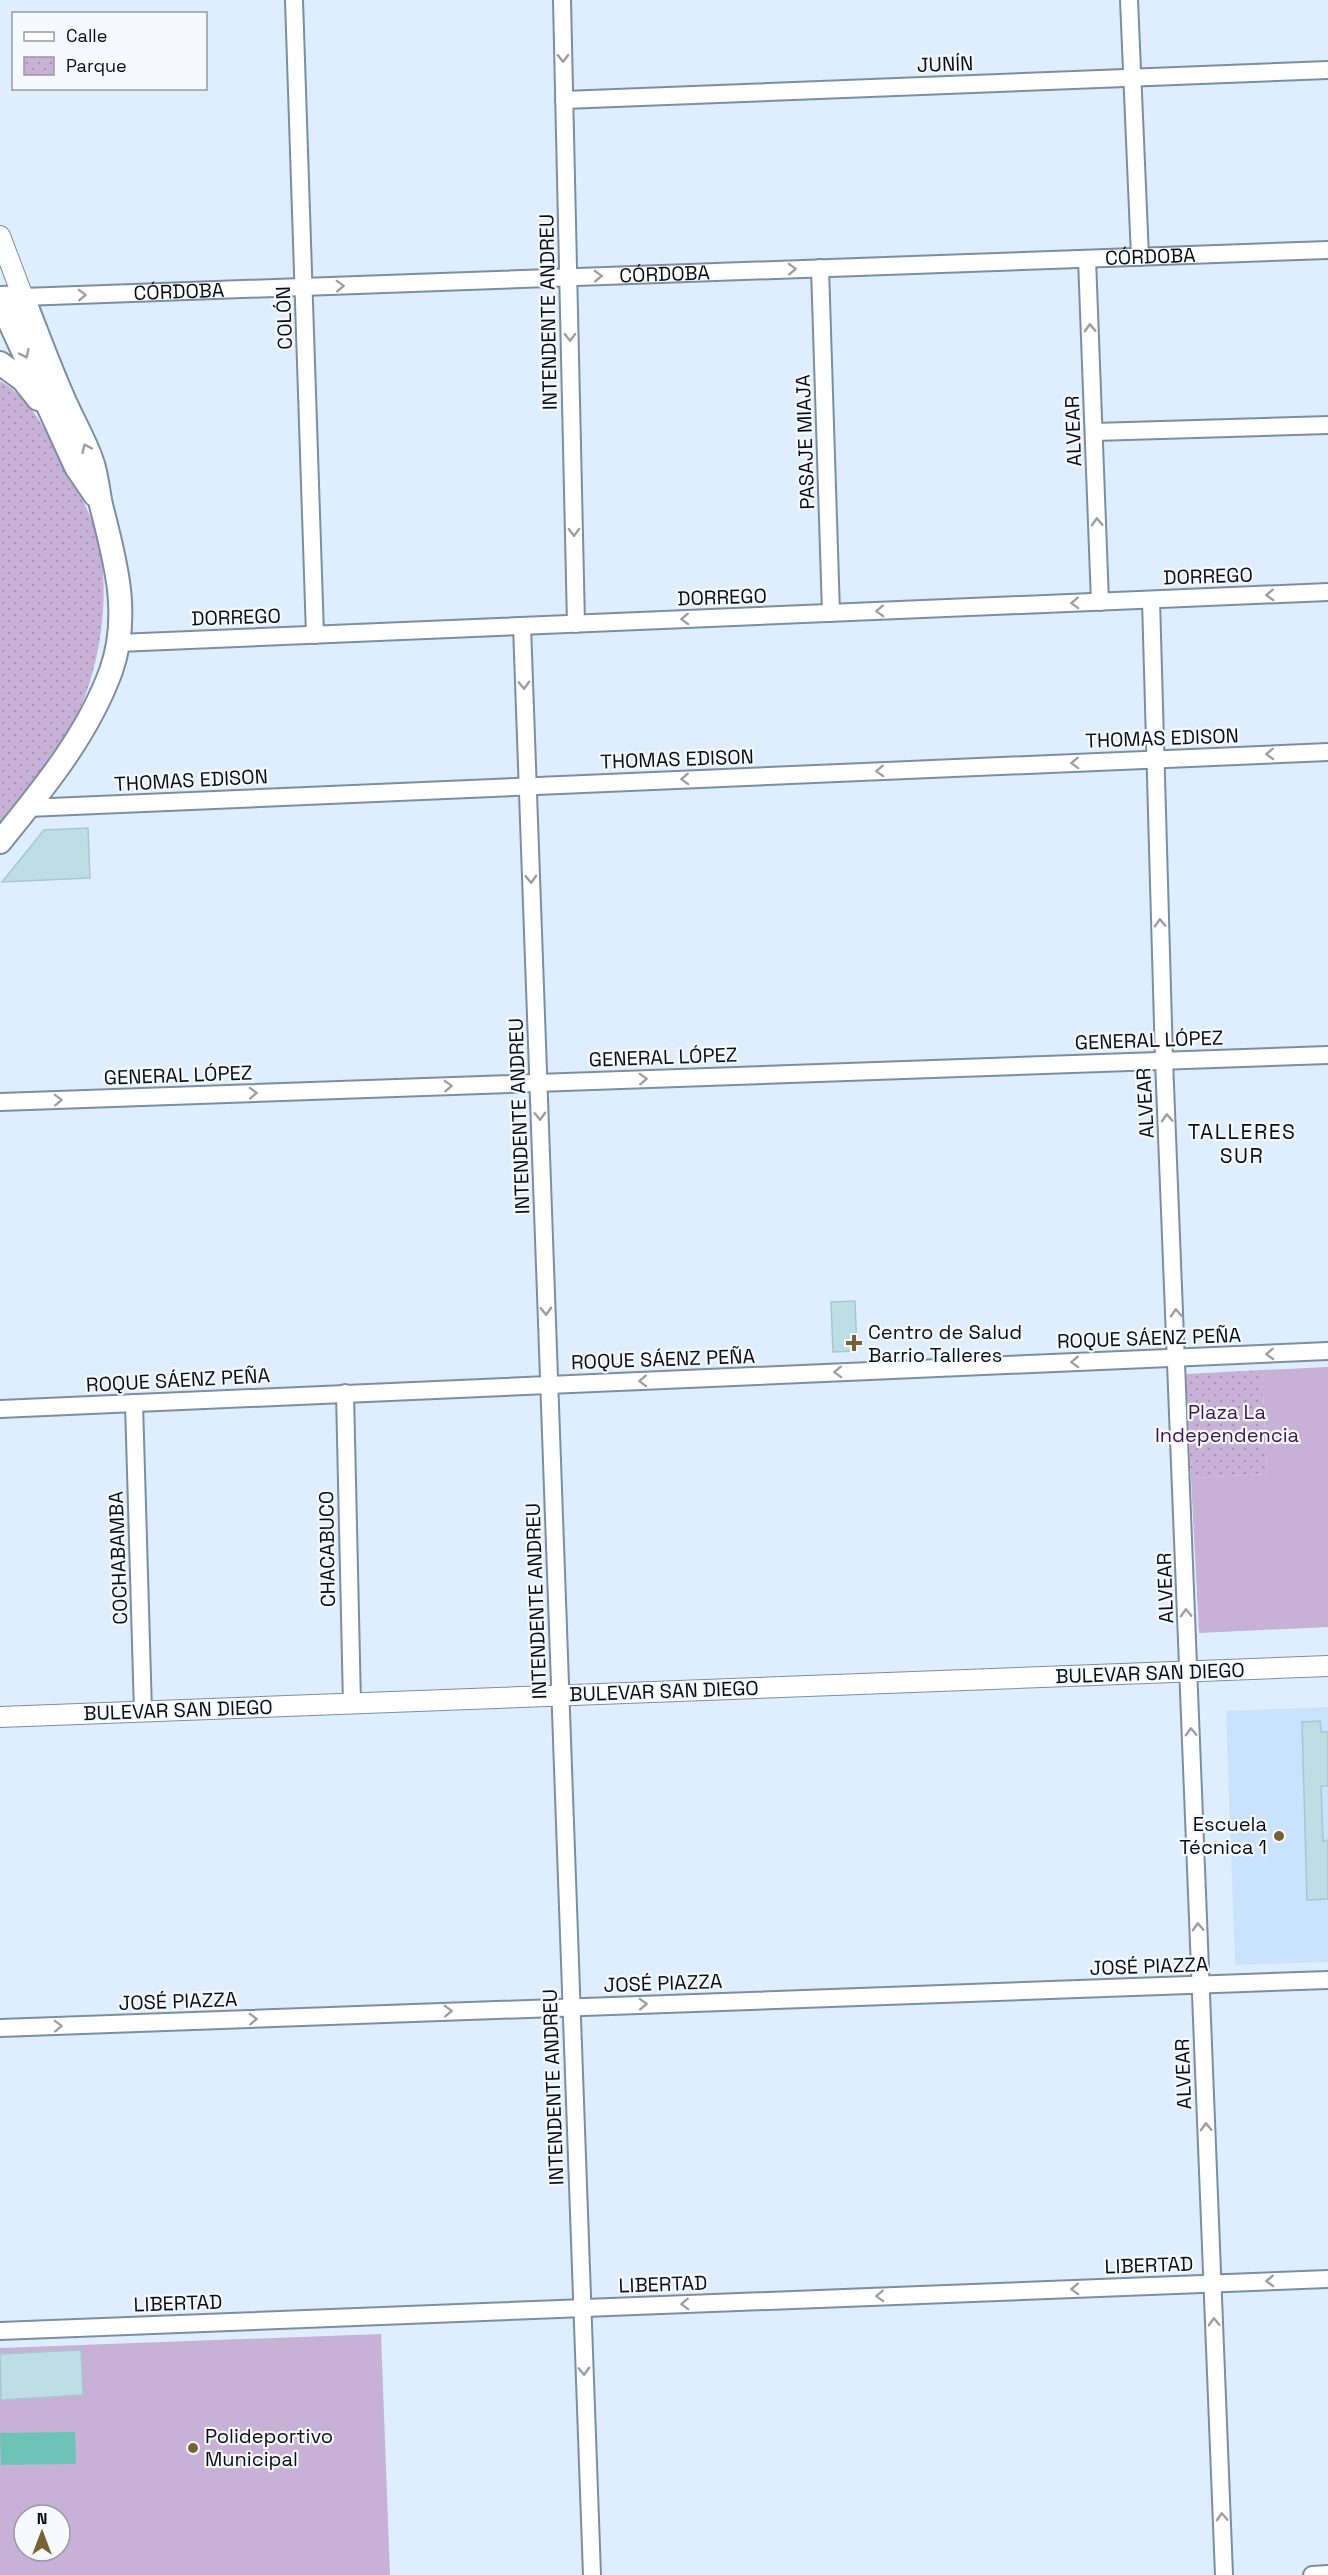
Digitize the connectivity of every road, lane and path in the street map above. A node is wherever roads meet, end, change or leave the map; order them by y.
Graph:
1 (294, 0) edge
2 (562, 0) edge
3 (1129, 0) edge
4 (1328, 69) edge
5 (1132, 77) junction
6 (564, 99) junction
7 (0, 236) edge
8 (1328, 250) edge
9 (1140, 256) junction
10 (1088, 259) junction
11 (820, 268) junction
12 (568, 278) junction
13 (304, 287) junction
14 (23, 297) junction
15 (0, 300) edge
16 (0, 363) edge
17 (56, 421) junction
18 (1328, 425) edge
19 (1094, 432) junction
20 (101, 504) junction
21 (1328, 592) edge
22 (1151, 600) junction
23 (1100, 602) junction
24 (831, 613) junction
25 (576, 624) junction
26 (522, 626) junction
27 (315, 635) junction
28 (118, 643) junction
29 (1328, 752) edge
30 (1154, 759) junction
31 (528, 786) junction
32 (27, 808) junction
33 (0, 842) edge
34 (1328, 1054) edge
35 (1164, 1060) junction
36 (538, 1083) junction
37 (0, 1102) edge
38 (1328, 1352) edge
39 (1178, 1358) junction
40 (549, 1385) junction
41 (345, 1393) junction
42 (134, 1402) junction
43 (0, 1409) edge
44 (1328, 1666) edge
45 (1188, 1671) junction
46 (560, 1695) junction
47 (352, 1704) junction
48 (143, 1712) junction
49 (0, 1717) edge
50 (1328, 1980) edge
51 (1201, 1986) junction
52 (571, 2007) junction
53 (0, 2028) edge
54 (1328, 2278) edge
55 (1212, 2283) junction
56 (582, 2310) junction
57 (0, 2331) edge
58 (1328, 2574) edge
59 (592, 2575) edge
60 (1224, 2575) edge
61 (1312, 2575) edge

1 - 13 street, COLÓN
2 -> 6 street, INTENDENTE ANDREU
3 - 5 street
4 - 5 street, JUNÍN
5 - 6 street, JUNÍN
5 - 9 street
6 - 12 street, INTENDENTE ANDREU
7 - 14 street
8 - 9 street, CÓRDOBA
9 - 10 street, CÓRDOBA
10 - 11 street, CÓRDOBA
19 -> 10 street, ALVEAR
12 -> 11 street, CÓRDOBA
11 - 24 street, PASAJE MIAJA
13 -> 12 street, CÓRDOBA
12 -> 25 street, INTENDENTE ANDREU
14 -> 13 street, CÓRDOBA
13 - 27 street, COLÓN
14 - 15 main road, CÓRDOBA
20 -> 14 main road
15 -> 17 main road
16 - 17 main road
17 - 20 main road
18 - 19 street
23 -> 19 street, ALVEAR
20 - 28 main road
21 -> 22 street, DORREGO
22 - 23 street, DORREGO
22 - 30 street, ALVEAR
23 -> 24 street, DORREGO
24 -> 25 street, DORREGO
25 - 26 street, DORREGO
26 - 27 street, DORREGO
26 -> 31 street, INTENDENTE ANDREU
27 - 28 street, DORREGO
28 - 32 main road
29 -> 30 street, THOMAS EDISON
30 -> 31 street, THOMAS EDISON
35 -> 30 street, ALVEAR
31 - 32 street, THOMAS EDISON
31 -> 36 street, INTENDENTE ANDREU
32 - 33 main road
34 - 35 street, GENERAL LÓPEZ
36 -> 35 street, GENERAL LÓPEZ
39 -> 35 street, ALVEAR
37 -> 36 street, GENERAL LÓPEZ
36 -> 40 street, INTENDENTE ANDREU
38 -> 39 street, ROQUE SÁENZ PEÑA
39 -> 40 street, ROQUE SÁENZ PEÑA
45 -> 39 street, ALVEAR
40 - 41 street, ROQUE SÁENZ PEÑA
40 - 46 street, INTENDENTE ANDREU
41 - 42 street, ROQUE SÁENZ PEÑA
41 - 47 street, CHACABUCO
42 - 43 street, ROQUE SÁENZ PEÑA
42 - 48 street, COCHABAMBA
44 - 45 street, BULEVAR SAN DIEGO
45 - 46 street, BULEVAR SAN DIEGO
51 -> 45 street, ALVEAR
46 - 47 street, BULEVAR SAN DIEGO
46 - 52 street, INTENDENTE ANDREU
47 - 48 street, BULEVAR SAN DIEGO
48 - 49 street, BULEVAR SAN DIEGO
50 - 51 street, JOSÉ PIAZZA
52 -> 51 street, JOSÉ PIAZZA
55 -> 51 street, ALVEAR
53 -> 52 street, JOSÉ PIAZZA
52 - 56 street, INTENDENTE ANDREU
54 -> 55 street, LIBERTAD
55 -> 56 street, LIBERTAD
60 -> 55 street, ALVEAR
56 - 57 street, LIBERTAD
56 -> 59 street, INTENDENTE ANDREU
58 - 61 street

